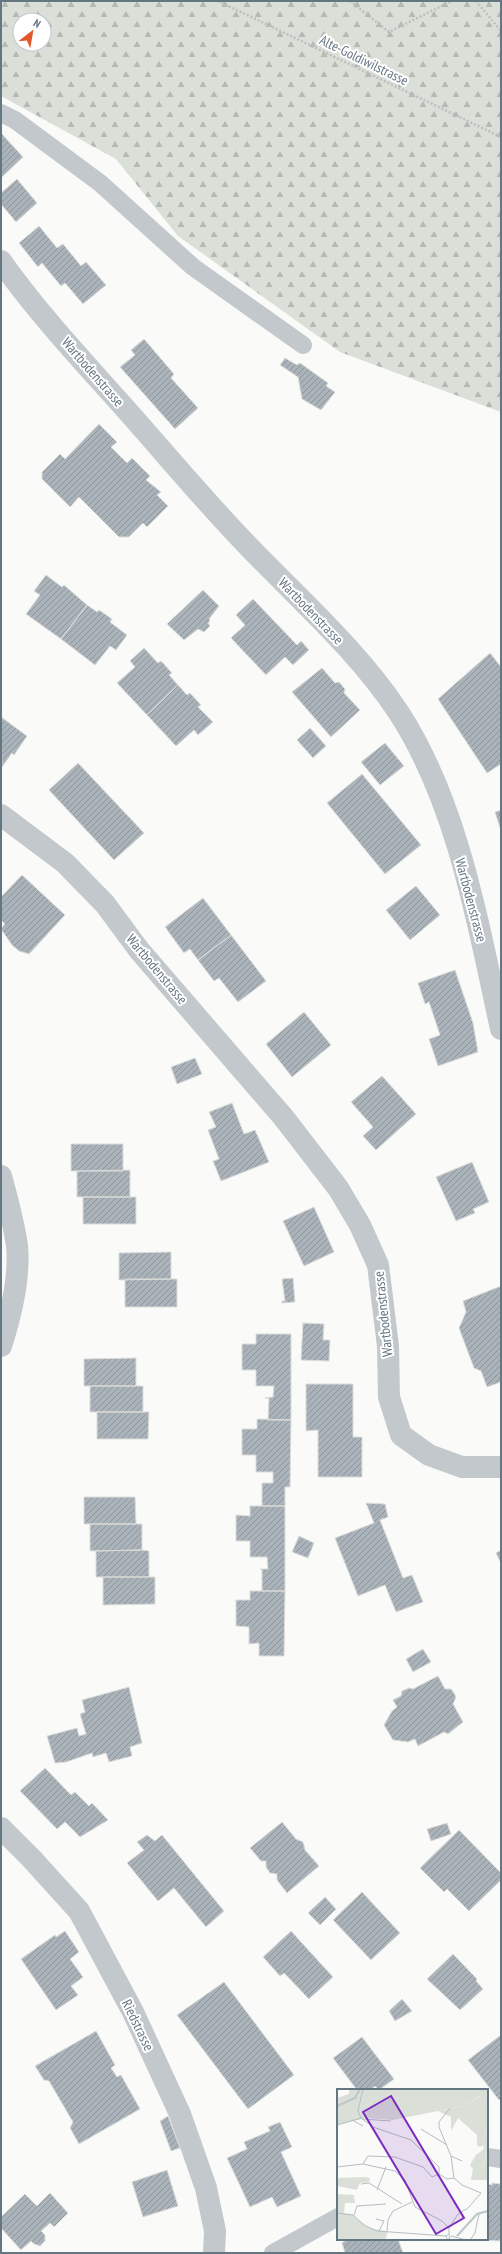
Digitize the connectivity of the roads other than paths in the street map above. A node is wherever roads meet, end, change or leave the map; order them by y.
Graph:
1 (1, 113) edge
2 (1, 262) edge
3 (304, 345) dead end
4 (1, 815) edge
5 (501, 1029) edge
6 (1, 1176) edge
7 (1, 1346) edge
8 (501, 1467) edge
9 (1, 1828) edge
10 (488, 2157) edge
11 (501, 2159) edge
12 (337, 2219) edge
13 (214, 2253) edge
14 (273, 2253) edge

1 - 3 lane
2 - 5 street, Wartbodenstrasse
4 - 8 street, Wartbodenstrasse
6 - 7 street
9 - 13 street, Riedstrasse
10 - 11 lane
12 - 14 lane

